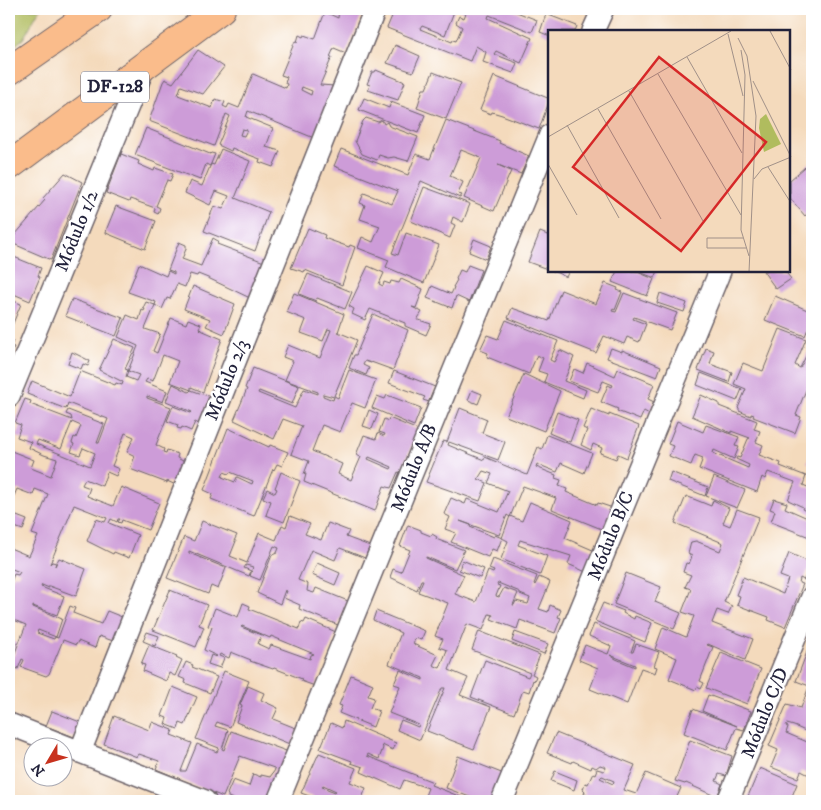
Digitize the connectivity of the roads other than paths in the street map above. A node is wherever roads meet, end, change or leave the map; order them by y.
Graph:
1 (98, 9) edge
2 (221, 9) edge
3 (375, 9) edge
4 (603, 9) edge
5 (593, 30) edge
6 (145, 65) junction
7 (9, 71) edge
8 (548, 140) edge
9 (9, 166) edge
10 (720, 272) edge
11 (9, 396) edge
12 (812, 597) edge
13 (9, 724) edge
14 (80, 752) junction
15 (205, 801) edge
16 (278, 801) edge
17 (502, 801) edge
18 (728, 801) edge

1 - 7 main road
2 - 6 main road, DF-128 / DF-128
3 - 14 street, Módulo 2/3
4 - 5 street
6 - 9 main road, DF-128 / DF-128
6 - 11 street, Módulo 1/2
8 - 16 street, Módulo A/B
10 - 17 street, Módulo B/C
12 - 18 street, Módulo C/D
13 - 14 street
14 - 15 street

